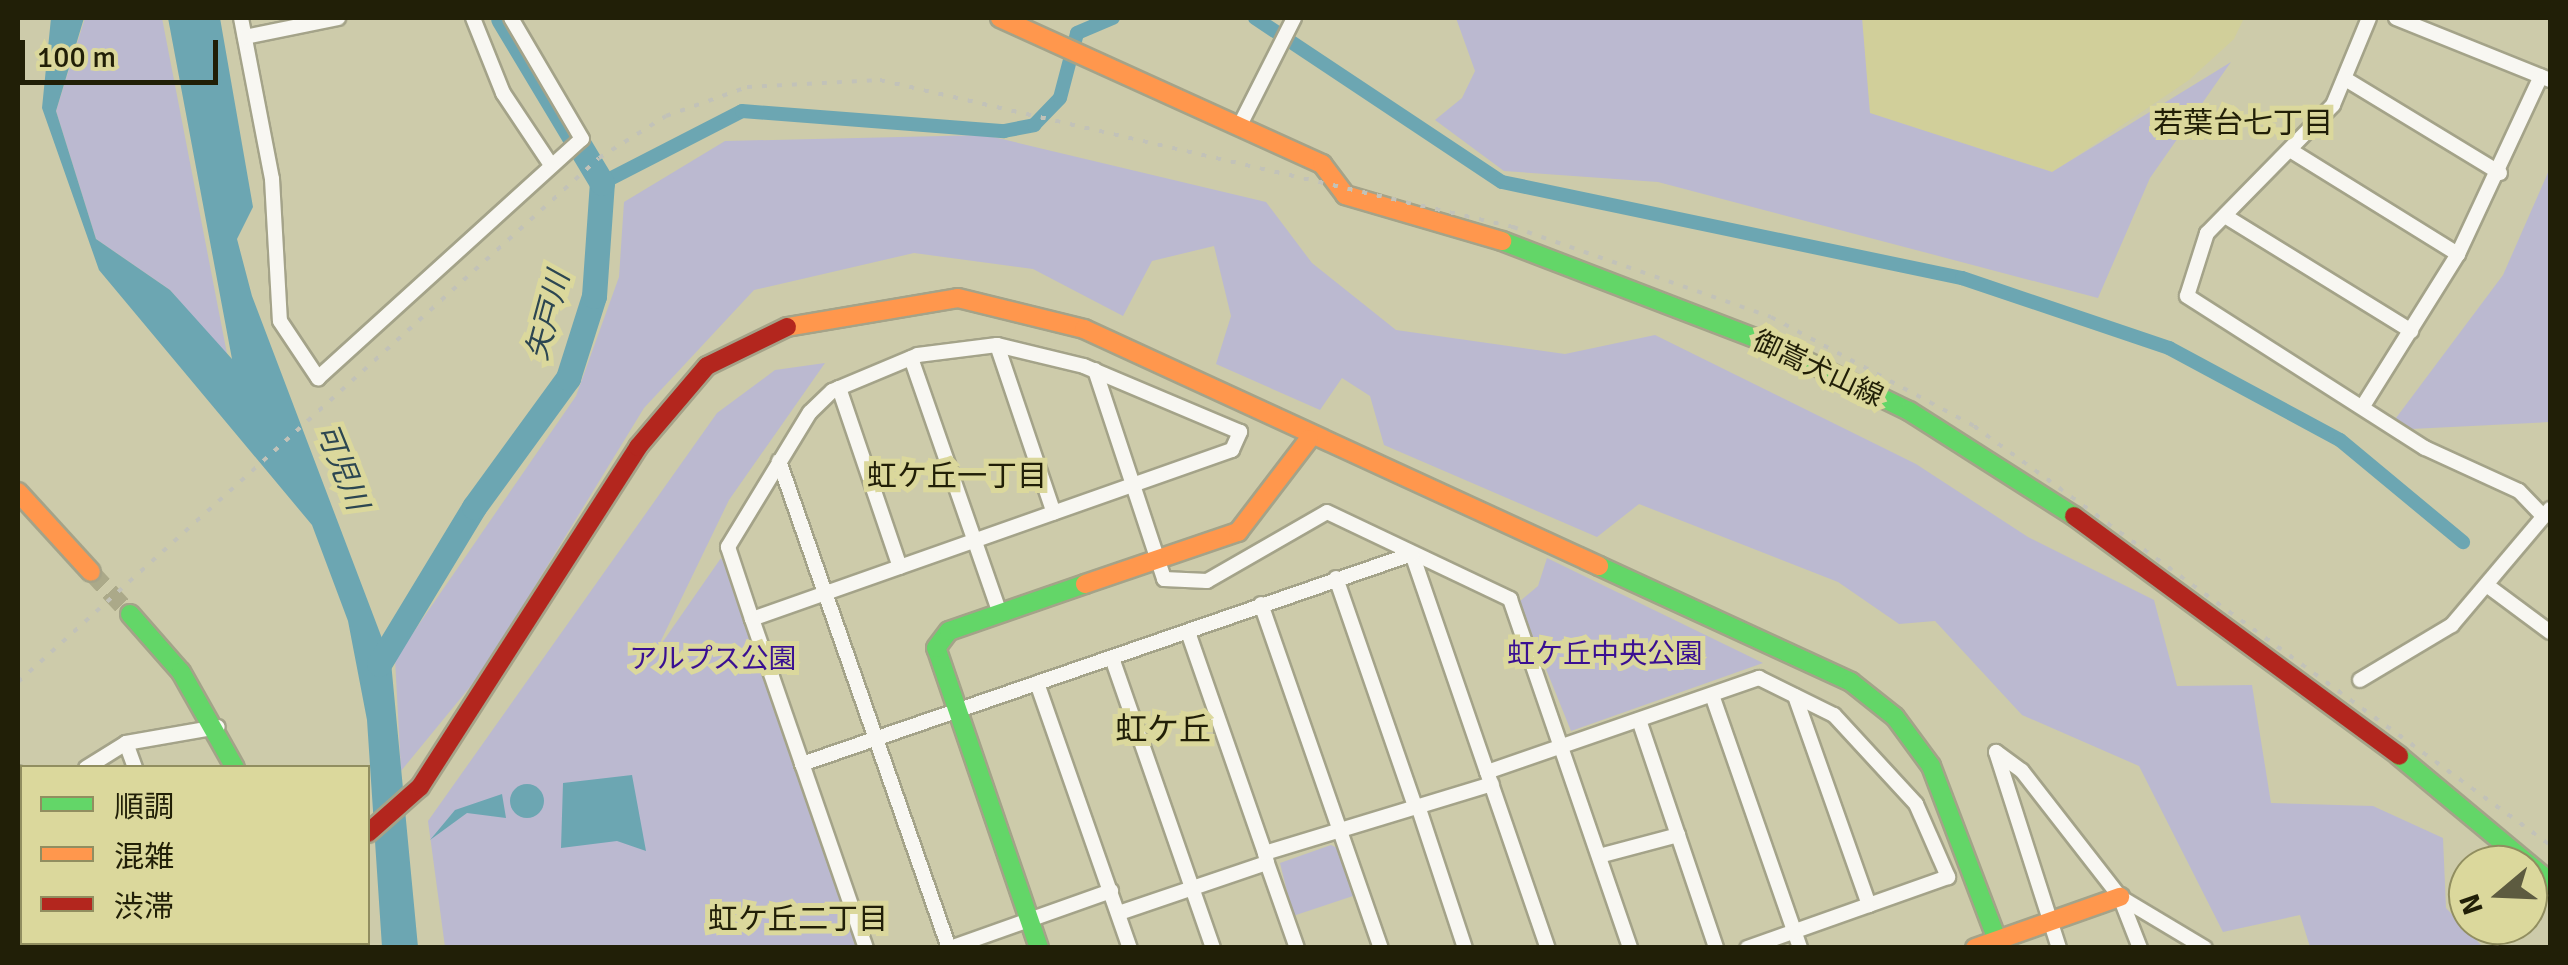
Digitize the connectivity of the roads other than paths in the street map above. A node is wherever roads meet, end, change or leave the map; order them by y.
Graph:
1 (241, 18) edge
2 (338, 18) edge
3 (473, 18) edge
4 (512, 18) edge
5 (1000, 18) edge
6 (1294, 18) edge
7 (2369, 18) edge
8 (2396, 18) edge
9 (245, 38) junction
10 (2546, 78) edge
11 (2347, 80) junction
12 (1240, 127) junction
13 (2290, 150) junction
14 (552, 164) junction
15 (2500, 173) junction
16 (2226, 216) junction
17 (2458, 254) junction
18 (2412, 330) junction
19 (997, 345) junction
20 (911, 358) junction
21 (1095, 370) junction
22 (839, 388) junction
23 (2363, 406) junction
24 (1309, 438) junction
25 (779, 461) junction
26 (1133, 486) junction
27 (18, 492) edge
28 (2546, 511) edge
29 (1054, 513) junction
30 (975, 540) junction
31 (1412, 554) junction
32 (1158, 560) junction
33 (900, 567) junction
34 (91, 572) tunnel mouth
35 (1336, 578) junction
36 (2488, 586) junction
37 (826, 592) junction
38 (1261, 604) junction
39 (1000, 613) junction
40 (130, 614) tunnel mouth
41 (752, 618) junction
42 (1188, 632) junction
43 (2550, 632) edge
44 (1112, 658) junction
45 (2360, 680) dead end
46 (1037, 683) junction
47 (1712, 695) junction
48 (1795, 696) junction
49 (958, 710) junction
50 (1638, 720) junction
51 (218, 727) junction
52 (878, 738) junction
53 (126, 743) junction
54 (1562, 746) junction
55 (802, 764) junction
56 (91, 765) edge
57 (135, 765) edge
58 (235, 765) edge
59 (1490, 778) junction
60 (1416, 806) junction
61 (1339, 828) junction
62 (370, 832) edge
63 (1678, 835) junction
64 (1599, 856) junction
65 (1266, 858) junction
66 (2550, 882) edge
67 (1193, 888) junction
68 (1110, 891) junction
69 (2120, 897) junction
70 (1869, 905) junction
71 (1119, 913) junction
72 (1030, 919) junction
73 (2051, 923) junction
74 (1795, 931) junction
75 (1999, 944) edge
76 (866, 948) edge
77 (949, 948) edge
78 (1039, 948) edge
79 (1130, 948) edge
80 (1213, 948) edge
81 (1297, 948) edge
82 (1381, 948) edge
83 (1465, 948) edge
84 (1548, 948) edge
85 (1630, 948) edge
86 (1716, 948) edge
87 (1747, 948) edge
88 (1800, 948) edge
89 (1975, 948) edge
90 (2059, 948) edge
91 (2140, 948) edge
92 (2205, 948) edge

1 - 9 street
2 - 9 street
3 - 14 street
4 - 14 street
5 - 12 street, 御嵩犬山線
6 - 12 street
7 - 11 street
8 - 10 street
9 - 14 street
10 - 15 street
11 - 13 street
11 - 15 street
12 - 66 street, 御嵩犬山線
13 - 16 street
13 - 17 street
15 - 17 street
16 - 18 street
16 - 23 street
17 - 18 street
18 - 23 street
19 - 20 street
19 - 21 street
19 - 29 street
20 - 22 street
20 - 30 street
21 - 26 street
21 - 26 street
22 - 25 street
22 - 33 street
23 - 28 street
24 - 32 street
24 - 62 street
24 - 75 street
25 - 37 street
25 - 41 street
26 - 29 street
26 - 32 street
27 - 34 street
28 - 36 street
29 - 30 street
30 - 33 street
30 - 39 street
31 - 32 street
31 - 35 street
31 - 54 street
31 - 59 street
32 - 39 street
33 - 37 street
35 - 38 street
35 - 60 street
36 - 43 street
36 - 45 street
37 - 41 street
37 - 52 street
38 - 42 street
38 - 61 street
39 - 49 street
40 - 51 street
41 - 55 street
42 - 44 street
42 - 65 street
44 - 46 street
44 - 67 street
46 - 49 street
46 - 68 street
47 - 48 street
47 - 50 street
47 - 74 street
48 - 70 street
48 - 70 street
49 - 52 street
49 - 72 street
50 - 54 street
50 - 63 street
51 - 53 street
51 - 58 street
52 - 55 street
52 - 77 street
53 - 56 street
53 - 57 street
54 - 59 street
54 - 64 street
55 - 76 street
59 - 60 street
59 - 84 street
60 - 61 street
60 - 83 street
61 - 65 street
61 - 82 street
63 - 64 street
63 - 86 street
64 - 85 street
65 - 67 street
65 - 81 street
67 - 71 street
67 - 80 street
68 - 71 street
68 - 72 street
69 - 73 street
69 - 73 street
69 - 91 street
69 - 92 street
70 - 74 street
71 - 79 street
72 - 77 street
72 - 78 street
73 - 75 street
73 - 90 street
74 - 87 street
74 - 88 street
75 - 89 street

